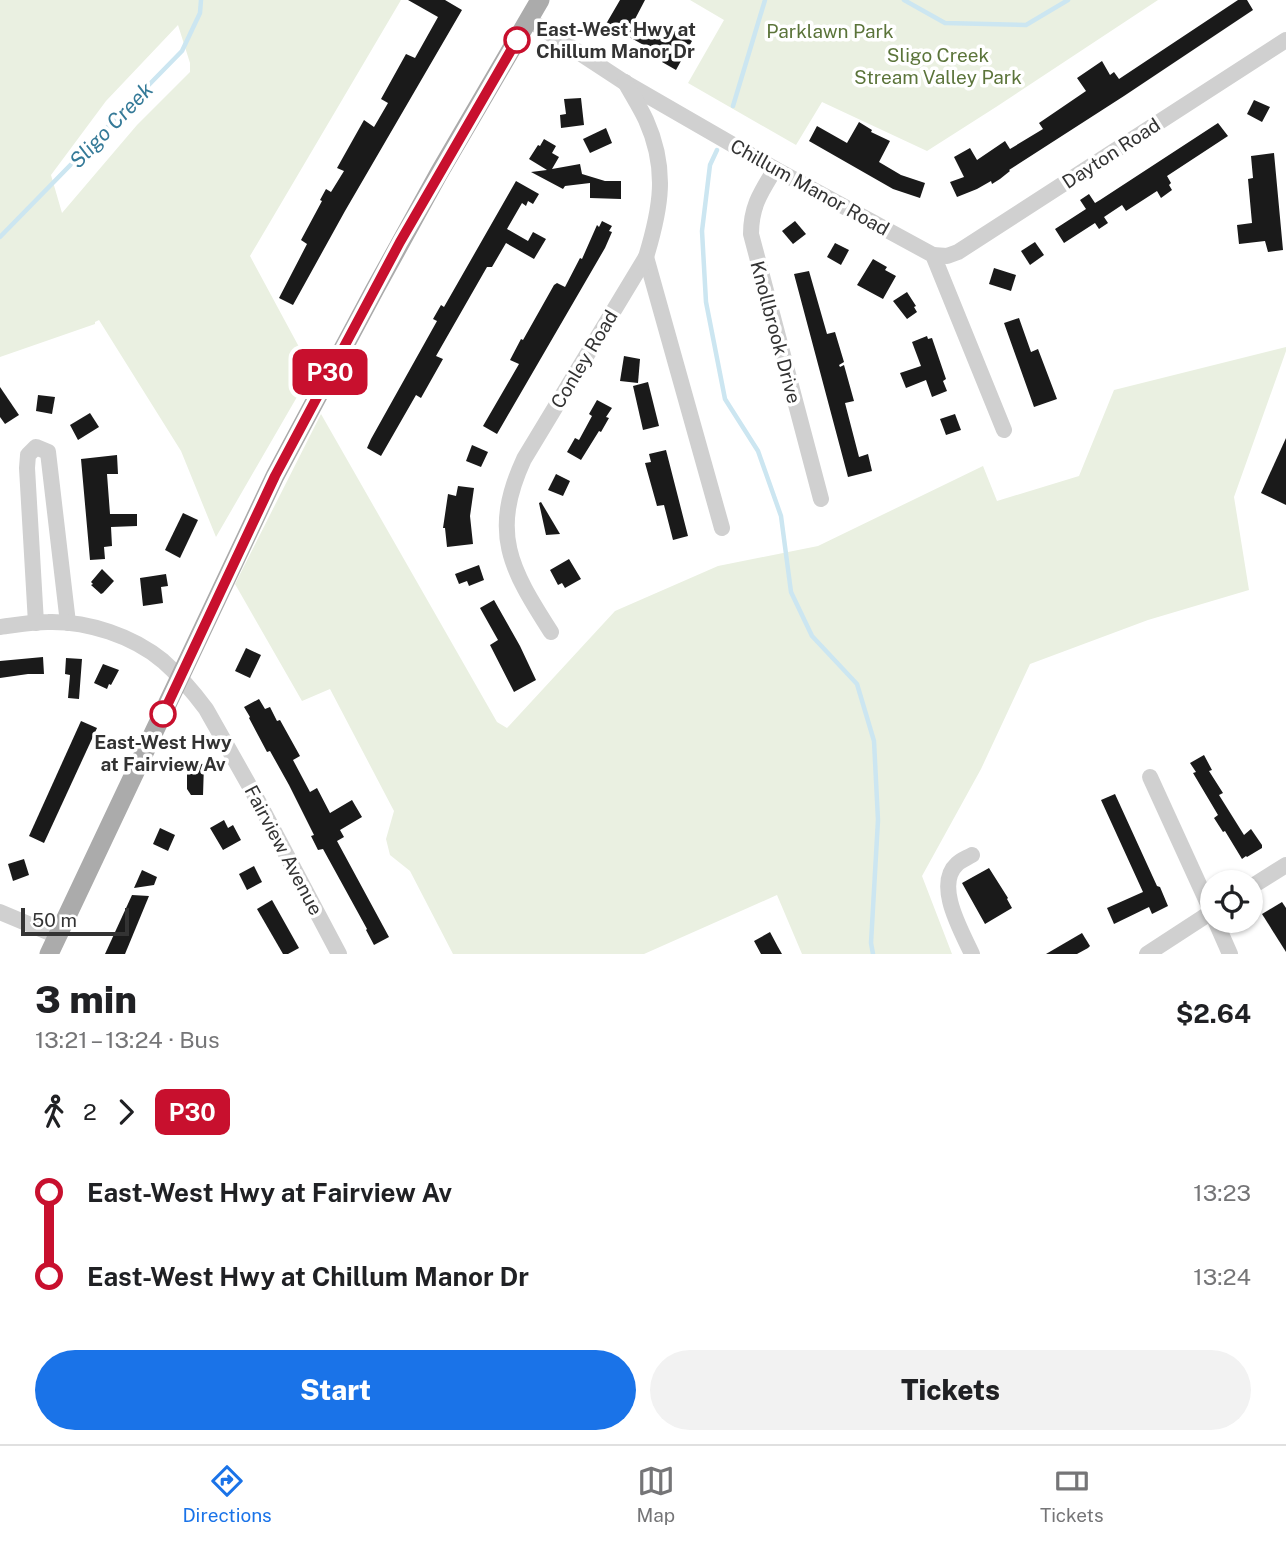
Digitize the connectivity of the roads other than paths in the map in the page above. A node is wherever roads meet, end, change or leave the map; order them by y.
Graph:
1 (540, 0) edge
2 (528, 19) junction
3 (1286, 40) edge
4 (624, 82) junction
5 (775, 169) junction
6 (933, 255) junction
7 (646, 257) junction
8 (1004, 430) dead end
9 (821, 499) dead end
10 (722, 527) dead end
11 (68, 622) junction
12 (36, 623) junction
13 (0, 627) edge
14 (551, 632) dead end
15 (179, 678) junction
16 (1150, 777) dead end
17 (972, 855) dead end
18 (1286, 865) edge
19 (1263, 879) edge
20 (1200, 887) edge
21 (0, 912) edge
22 (1200, 923) edge
23 (1221, 933) edge
24 (53, 945) edge
25 (339, 954) edge
26 (972, 954) edge
27 (1147, 954) edge
28 (1230, 954) edge

1 - 2 main road
2 - 4 street, Chillum Manor Road
2 - 15 main road
3 - 6 street, Dayton Road
4 - 5 street, Chillum Manor Road
4 - 7 street, Conley Road
5 - 6 street, Chillum Manor Road
5 - 9 street, Knollbrook Drive
6 - 8 street
7 - 10 street
7 - 14 street, Conley Road
11 - 12 street, Fairview Avenue
11 - 12 street
11 - 15 street, Fairview Avenue
12 - 13 street, Fairview Avenue
15 - 24 main road
15 - 25 street, Fairview Avenue
16 - 20 street
17 - 26 street
18 - 19 street
21 - 24 street
22 - 27 street
23 - 28 street

